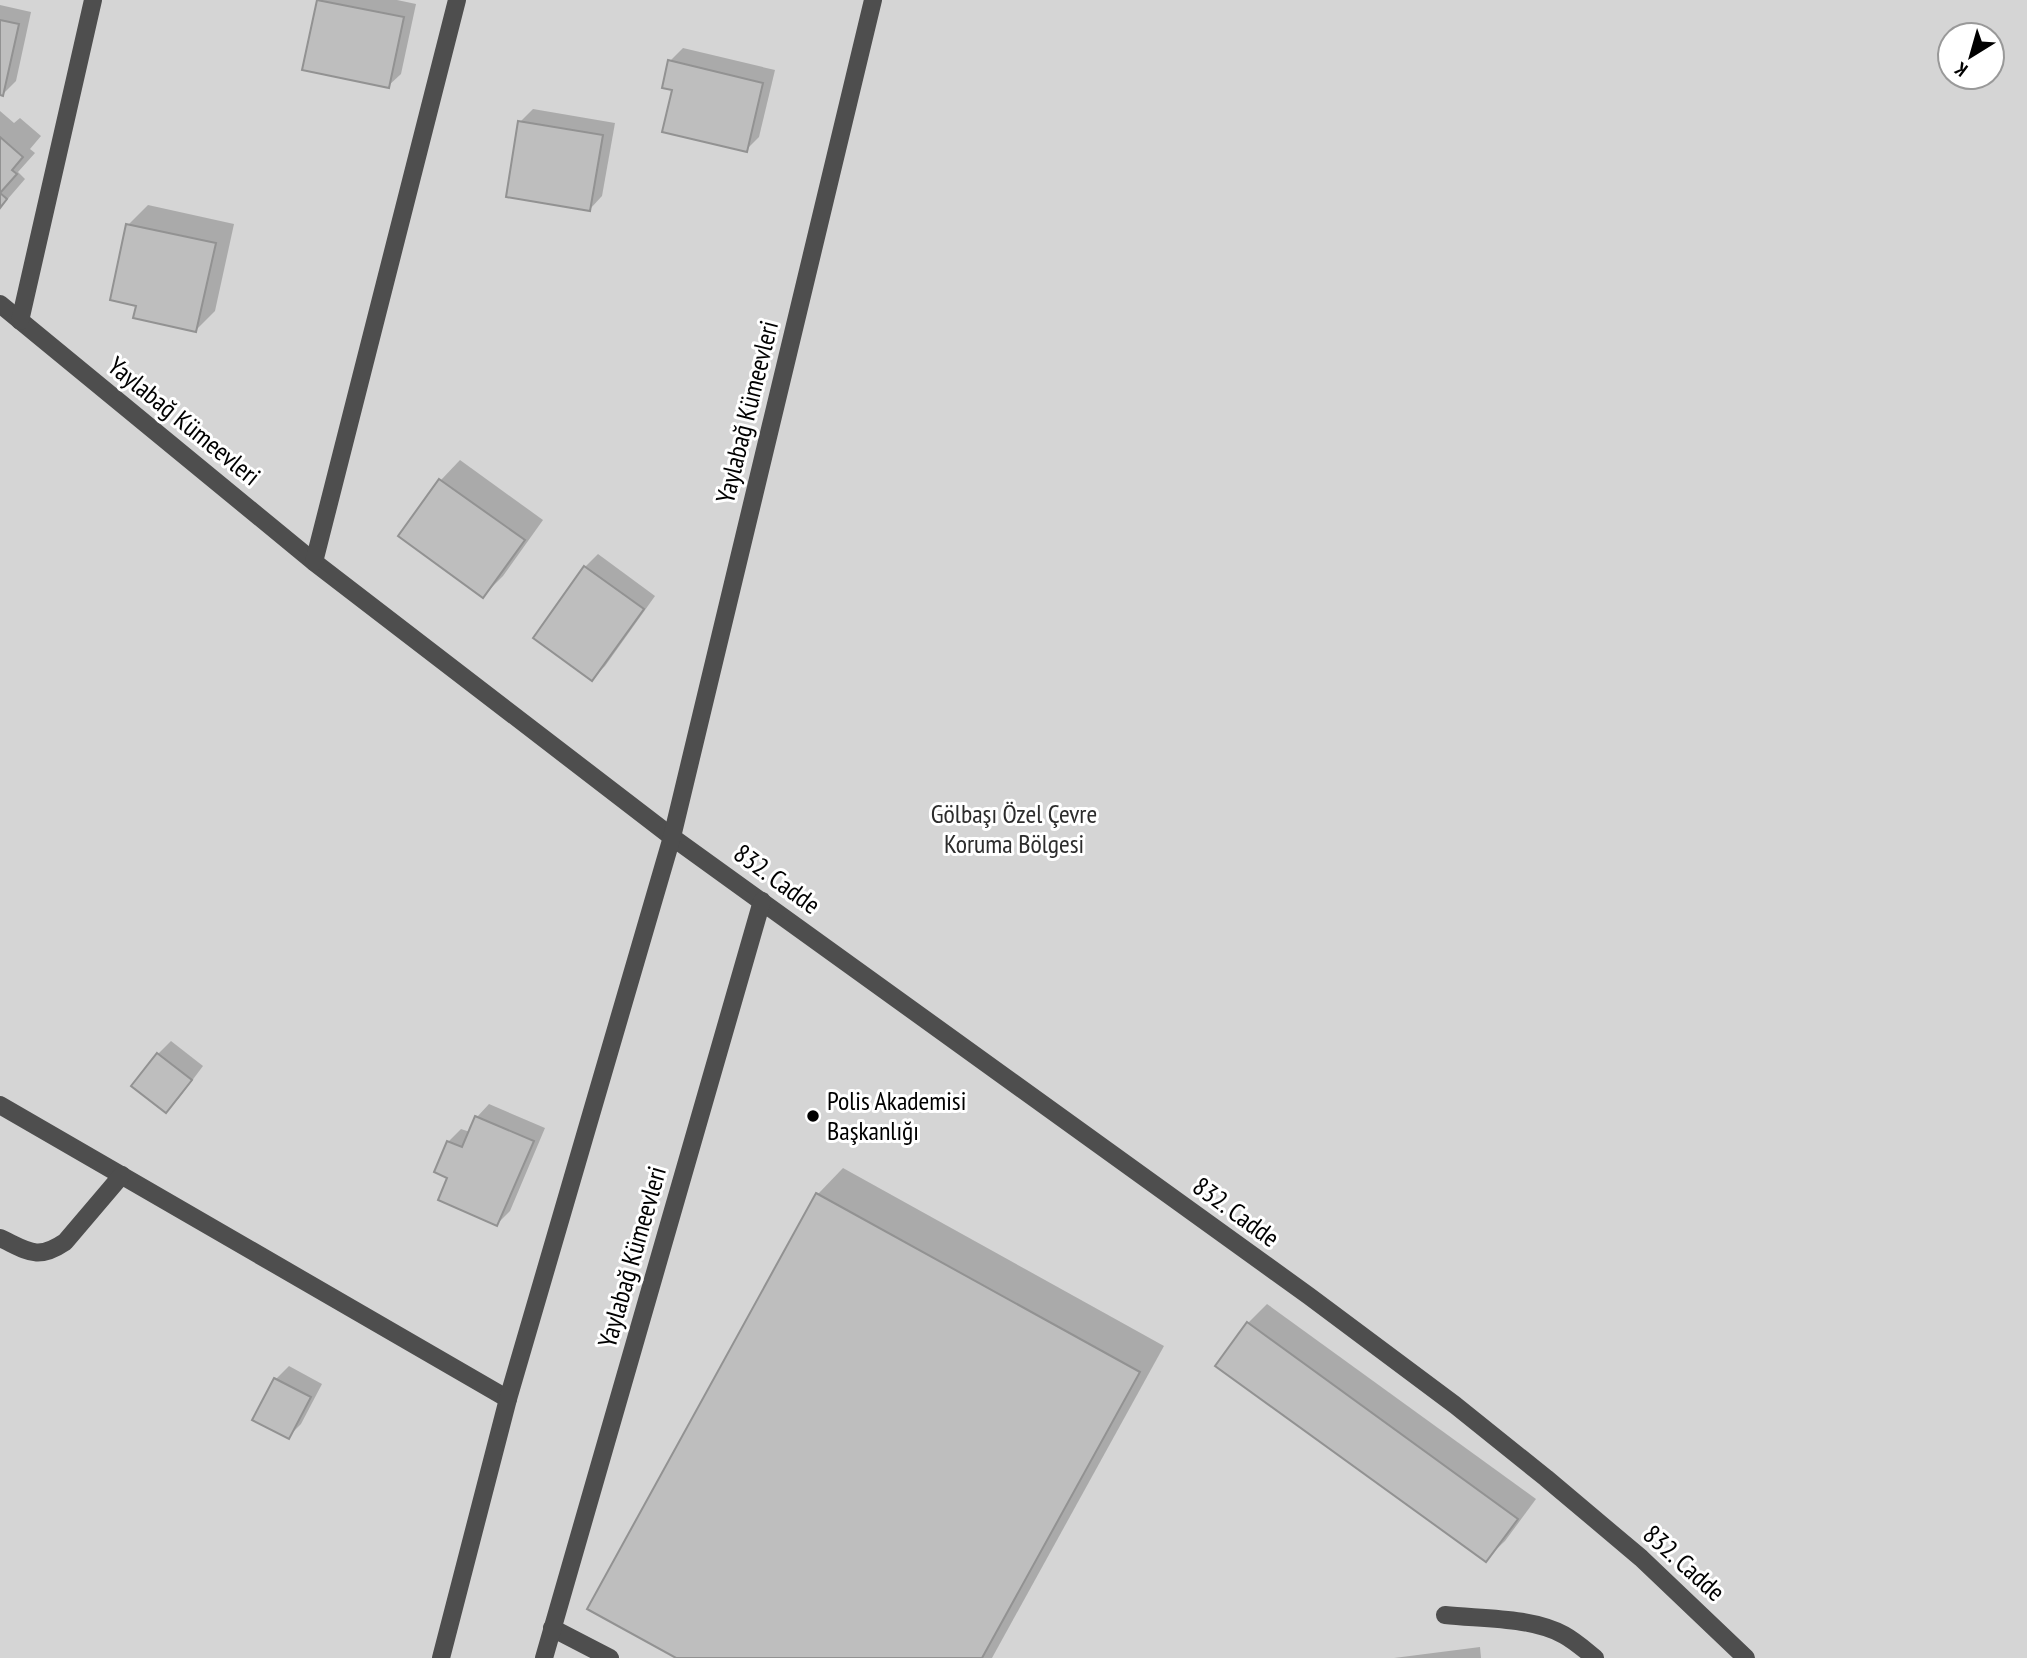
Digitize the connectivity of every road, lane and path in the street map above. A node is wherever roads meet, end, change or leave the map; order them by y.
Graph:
1 (93, 0) edge
2 (457, 0) edge
3 (873, 0) edge
4 (0, 304) edge
5 (20, 321) junction
6 (314, 562) junction
7 (672, 836) junction
8 (762, 901) junction
9 (0, 1105) edge
10 (122, 1175) junction
11 (0, 1238) edge
12 (508, 1399) junction
13 (1445, 1615) dead end
14 (552, 1628) junction
15 (441, 1658) edge
16 (544, 1658) edge
17 (610, 1658) edge
18 (1595, 1658) edge
19 (1746, 1658) edge

1 - 5 street
2 - 6 street
3 - 7 street, Yaylabağ Kümeevleri
4 - 5 street, Yaylabağ Kümeevleri
5 - 6 street, Yaylabağ Kümeevleri
6 - 7 street, Yaylabağ Kümeevleri
7 - 8 street, 832. Cadde
7 - 12 street, Yaylabağ Kümeevleri
8 - 14 street, Yaylabağ Kümeevleri
8 - 19 street, 832. Cadde
9 - 10 street
10 - 11 street
10 - 12 street
12 - 15 street, Yaylabağ Kümeevleri
13 - 18 street
14 - 16 street, Yaylabağ Kümeevleri
14 - 17 street

